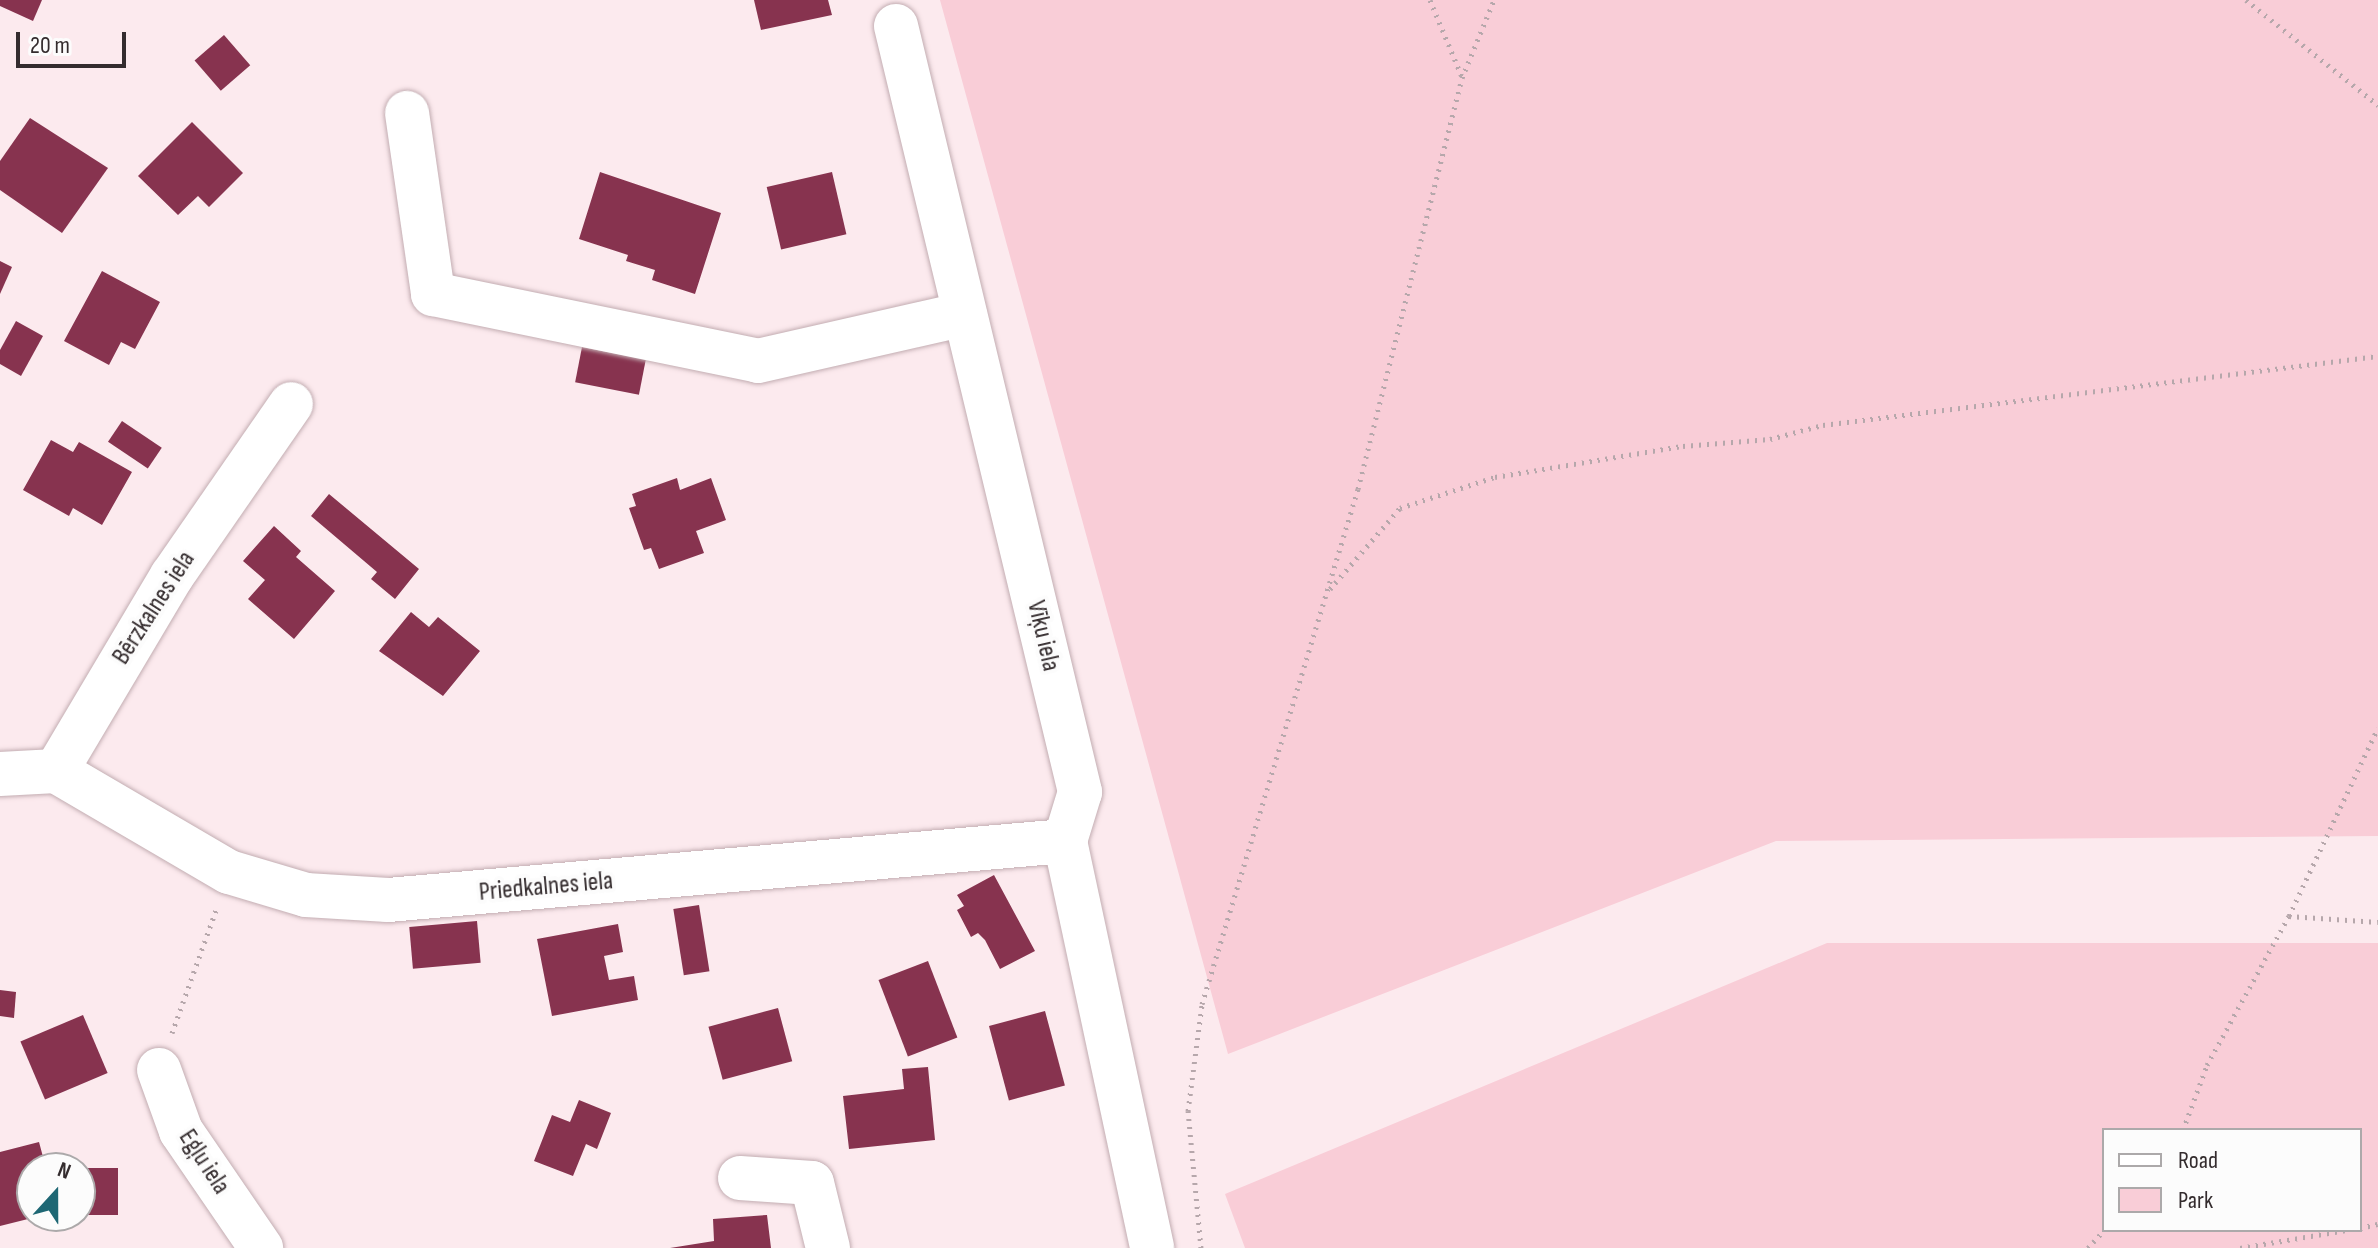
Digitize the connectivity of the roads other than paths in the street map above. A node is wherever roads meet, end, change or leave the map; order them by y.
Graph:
1 (896, 26) dead end
2 (407, 113) dead end
3 (965, 314) junction
4 (291, 404) dead end
5 (56, 771) junction
6 (0, 774) edge
7 (1065, 841) junction
8 (159, 1070) road end
9 (740, 1178) dead end
10 (261, 1248) edge
11 (828, 1248) edge
12 (1152, 1248) edge

1 - 3 street, Vīķu iela
2 - 3 street
3 - 7 street, Vīķu iela
4 - 5 street, Bērzkalnes iela
5 - 6 street
5 - 7 street, Priedkalnes iela
7 - 12 street, Vīķu iela
8 - 10 street, Egļu iela
9 - 11 street

